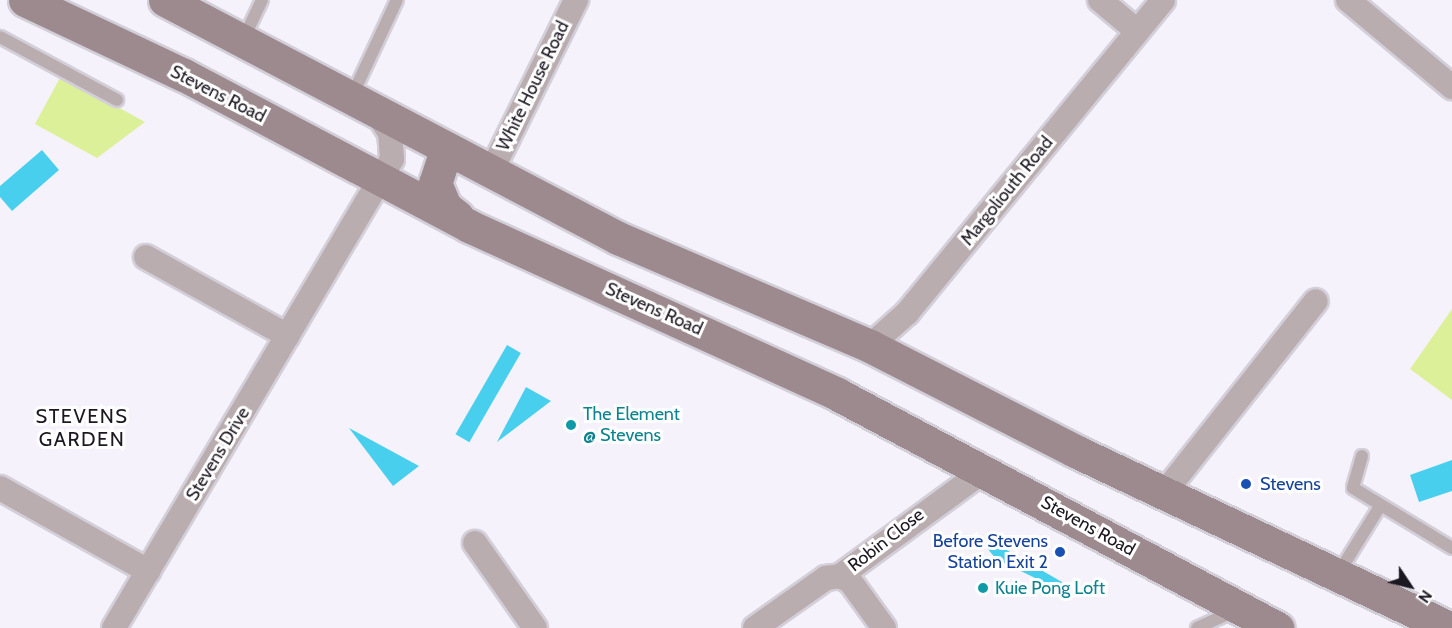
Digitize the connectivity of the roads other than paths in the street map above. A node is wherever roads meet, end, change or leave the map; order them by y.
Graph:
1 (25, 0) edge
2 (165, 0) edge
3 (262, 0) edge
4 (397, 0) edge
5 (576, 0) edge
6 (1100, 0) edge
7 (1163, 0) edge
8 (1348, 0) edge
9 (1137, 31) junction
10 (0, 37) edge
11 (243, 41) junction
12 (1452, 87) edge
13 (351, 99) junction
14 (117, 100) dead end
15 (379, 116) junction
16 (446, 150) junction
17 (490, 172) junction
18 (381, 182) junction
19 (469, 226) junction
20 (146, 257) dead end
21 (1316, 301) dead end
22 (288, 336) junction
23 (870, 346) junction
24 (1362, 456) dead end
25 (986, 469) junction
26 (0, 488) edge
27 (1165, 492) junction
28 (1379, 508) junction
29 (475, 543) dead end
30 (1452, 548) edge
31 (148, 572) junction
32 (1338, 574) junction
33 (840, 576) junction
34 (1239, 608) junction
35 (114, 628) edge
36 (535, 628) edge
37 (755, 628) edge
38 (884, 628) edge
39 (1197, 628) edge
40 (1278, 628) edge
41 (1449, 628) edge

1 - 18 main road, Stevens Road
2 - 11 main road
3 - 11 lane
4 - 13 lane
5 - 17 street, White House Road
6 - 9 street
7 - 9 street, Margoliouth Road
8 - 12 street
9 - 23 street, Margoliouth Road
10 - 14 lane
11 - 13 main road
13 - 15 main road
15 - 16 main road
15 - 18 street, Stevens Drive
16 - 17 main road
16 - 19 main road
17 - 23 main road
18 - 19 main road, Stevens Road
18 - 22 street, Stevens Drive
19 - 25 main road, Stevens Road
20 - 22 street
21 - 27 street
22 - 31 street, Stevens Drive
23 - 27 main road
24 - 28 lane
25 - 33 street, Robin Close
25 - 34 main road, Stevens Road
26 - 31 street
27 - 32 main road
28 - 30 lane
28 - 32 lane
29 - 36 street
31 - 35 street, Stevens Drive
32 - 41 main road
33 - 37 street, Robin Close
33 - 38 street
34 - 39 lane
34 - 40 main road, Stevens Road

